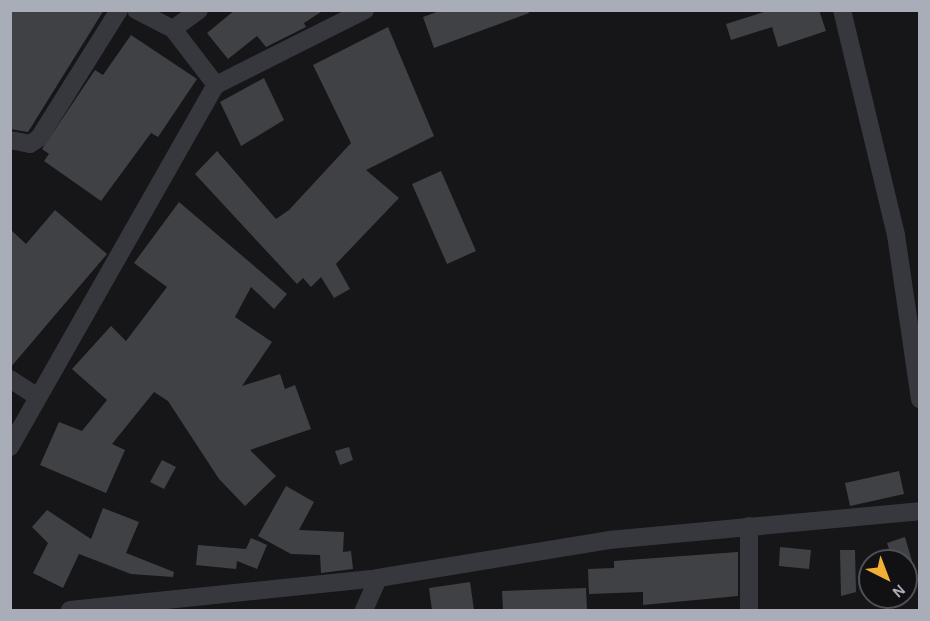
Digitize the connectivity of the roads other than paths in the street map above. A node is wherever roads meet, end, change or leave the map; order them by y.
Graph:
1 (119, 10) edge
2 (136, 10) edge
3 (199, 10) edge
4 (365, 10) edge
5 (843, 10) edge
6 (173, 29) junction
7 (216, 85) junction
8 (10, 140) edge
9 (10, 379) edge
10 (38, 397) junction
11 (920, 399) edge
12 (10, 447) edge
13 (920, 511) edge
14 (749, 526) junction
15 (378, 578) junction
16 (112, 607) edge
17 (70, 610) edge
18 (364, 610) edge
19 (749, 610) edge

1 - 8 street
2 - 6 street
3 - 6 street
4 - 7 street
5 - 11 street
6 - 7 street
7 - 10 street
9 - 10 street
10 - 12 street
13 - 14 street
14 - 15 street
14 - 19 street
15 - 16 street
15 - 18 street
16 - 17 street

